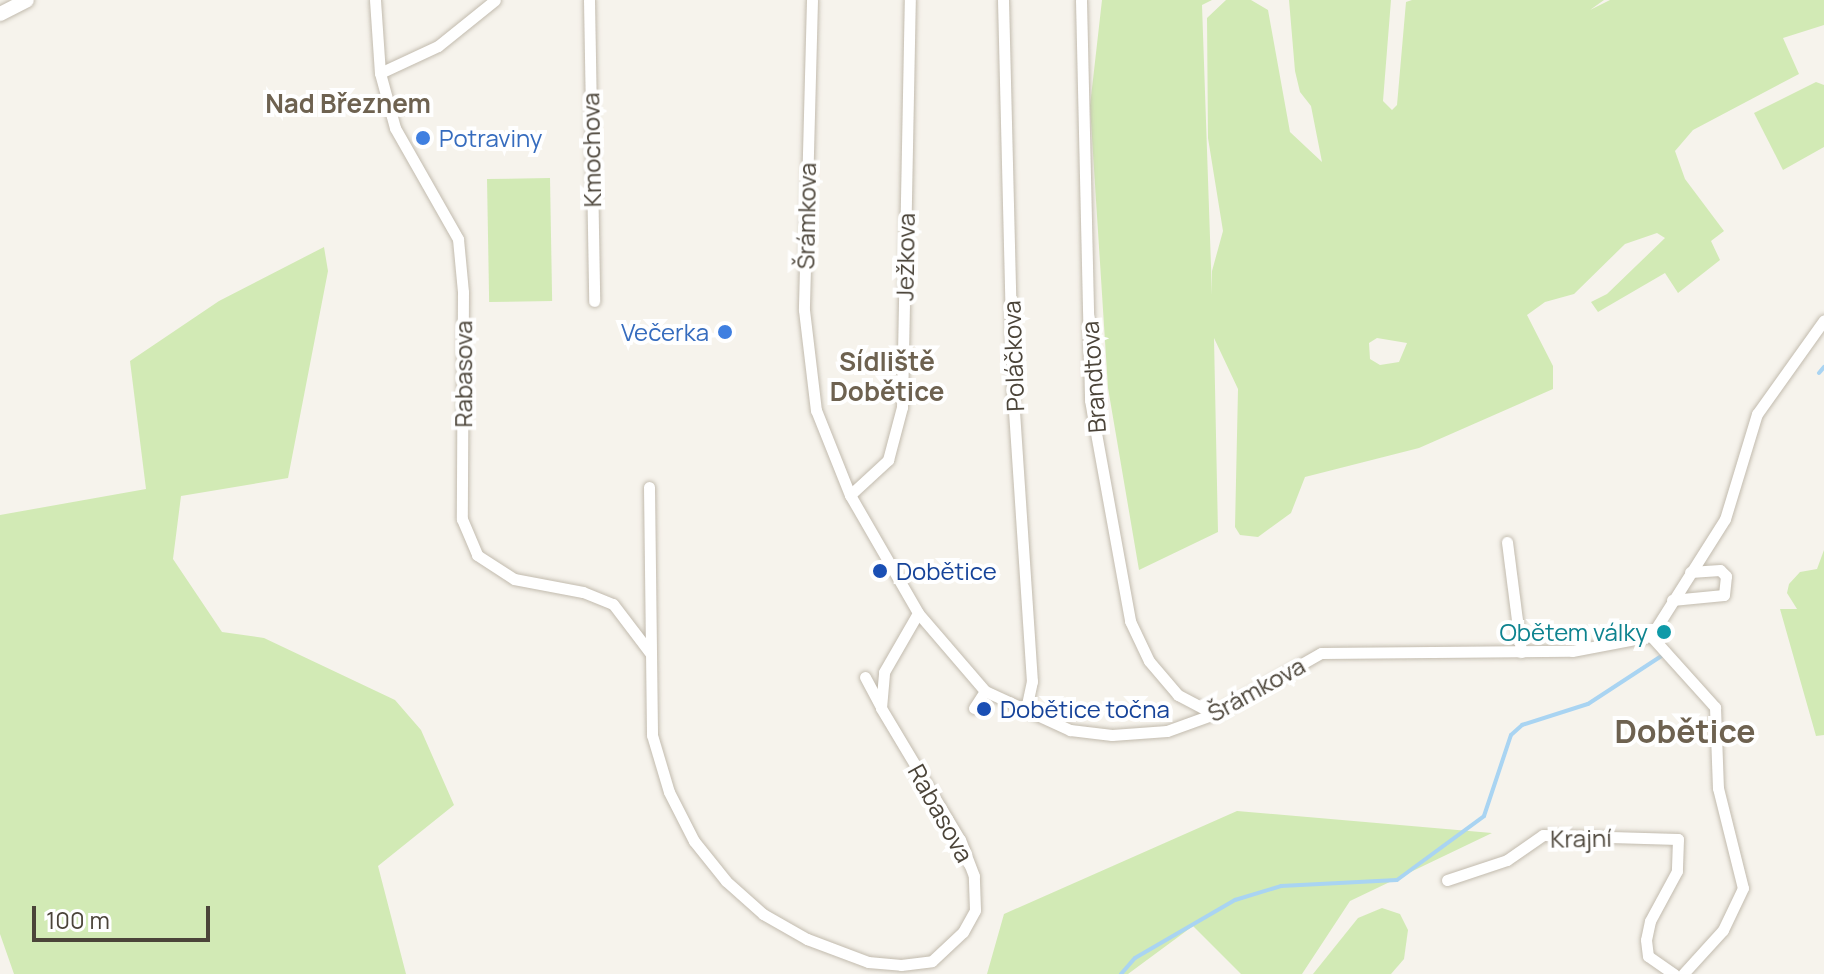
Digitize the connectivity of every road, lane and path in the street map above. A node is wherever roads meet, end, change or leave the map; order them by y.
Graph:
1 (27, 0) edge
2 (375, 0) edge
3 (495, 0) edge
4 (589, 0) edge
5 (812, 0) edge
6 (910, 0) edge
7 (1003, 0) edge
8 (1081, 0) edge
9 (0, 14) edge
10 (380, 73) junction
11 (594, 301) dead end
12 (1824, 320) edge
13 (649, 487) dead end
14 (850, 495) junction
15 (1507, 542) dead end
16 (1690, 572) junction
17 (1672, 600) junction
18 (918, 613) junction
19 (1651, 636) junction
20 (1521, 652) junction
21 (651, 654) junction
22 (865, 677) dead end
23 (985, 691) junction
24 (881, 708) junction
25 (974, 708) dead end
26 (1026, 710) junction
27 (1214, 714) junction
28 (1447, 880) dead end
29 (1674, 974) edge
30 (1683, 974) edge

1 - 9 street
2 - 10 street, Rabasova
3 - 10 street
4 - 11 street, Kmochova
5 - 14 street, Šrámkova
6 - 14 street, Ježkova
7 - 26 street, Poláčkova
8 - 27 street, Brandtova
10 - 21 street, Rabasova
12 - 16 street
13 - 21 street, Rabasova
14 - 18 street, Šrámkova
15 - 20 street
16 - 17 street
16 - 17 street
17 - 19 street
18 - 23 street, Šrámkova
18 - 24 street
19 - 20 street, Šrámkova
19 - 30 street
20 - 27 street, Šrámkova
21 - 24 street, Rabasova
22 - 24 street, Rabasova
23 - 25 street
23 - 26 street, Šrámkova
26 - 27 street, Šrámkova
28 - 29 street, Krajní

